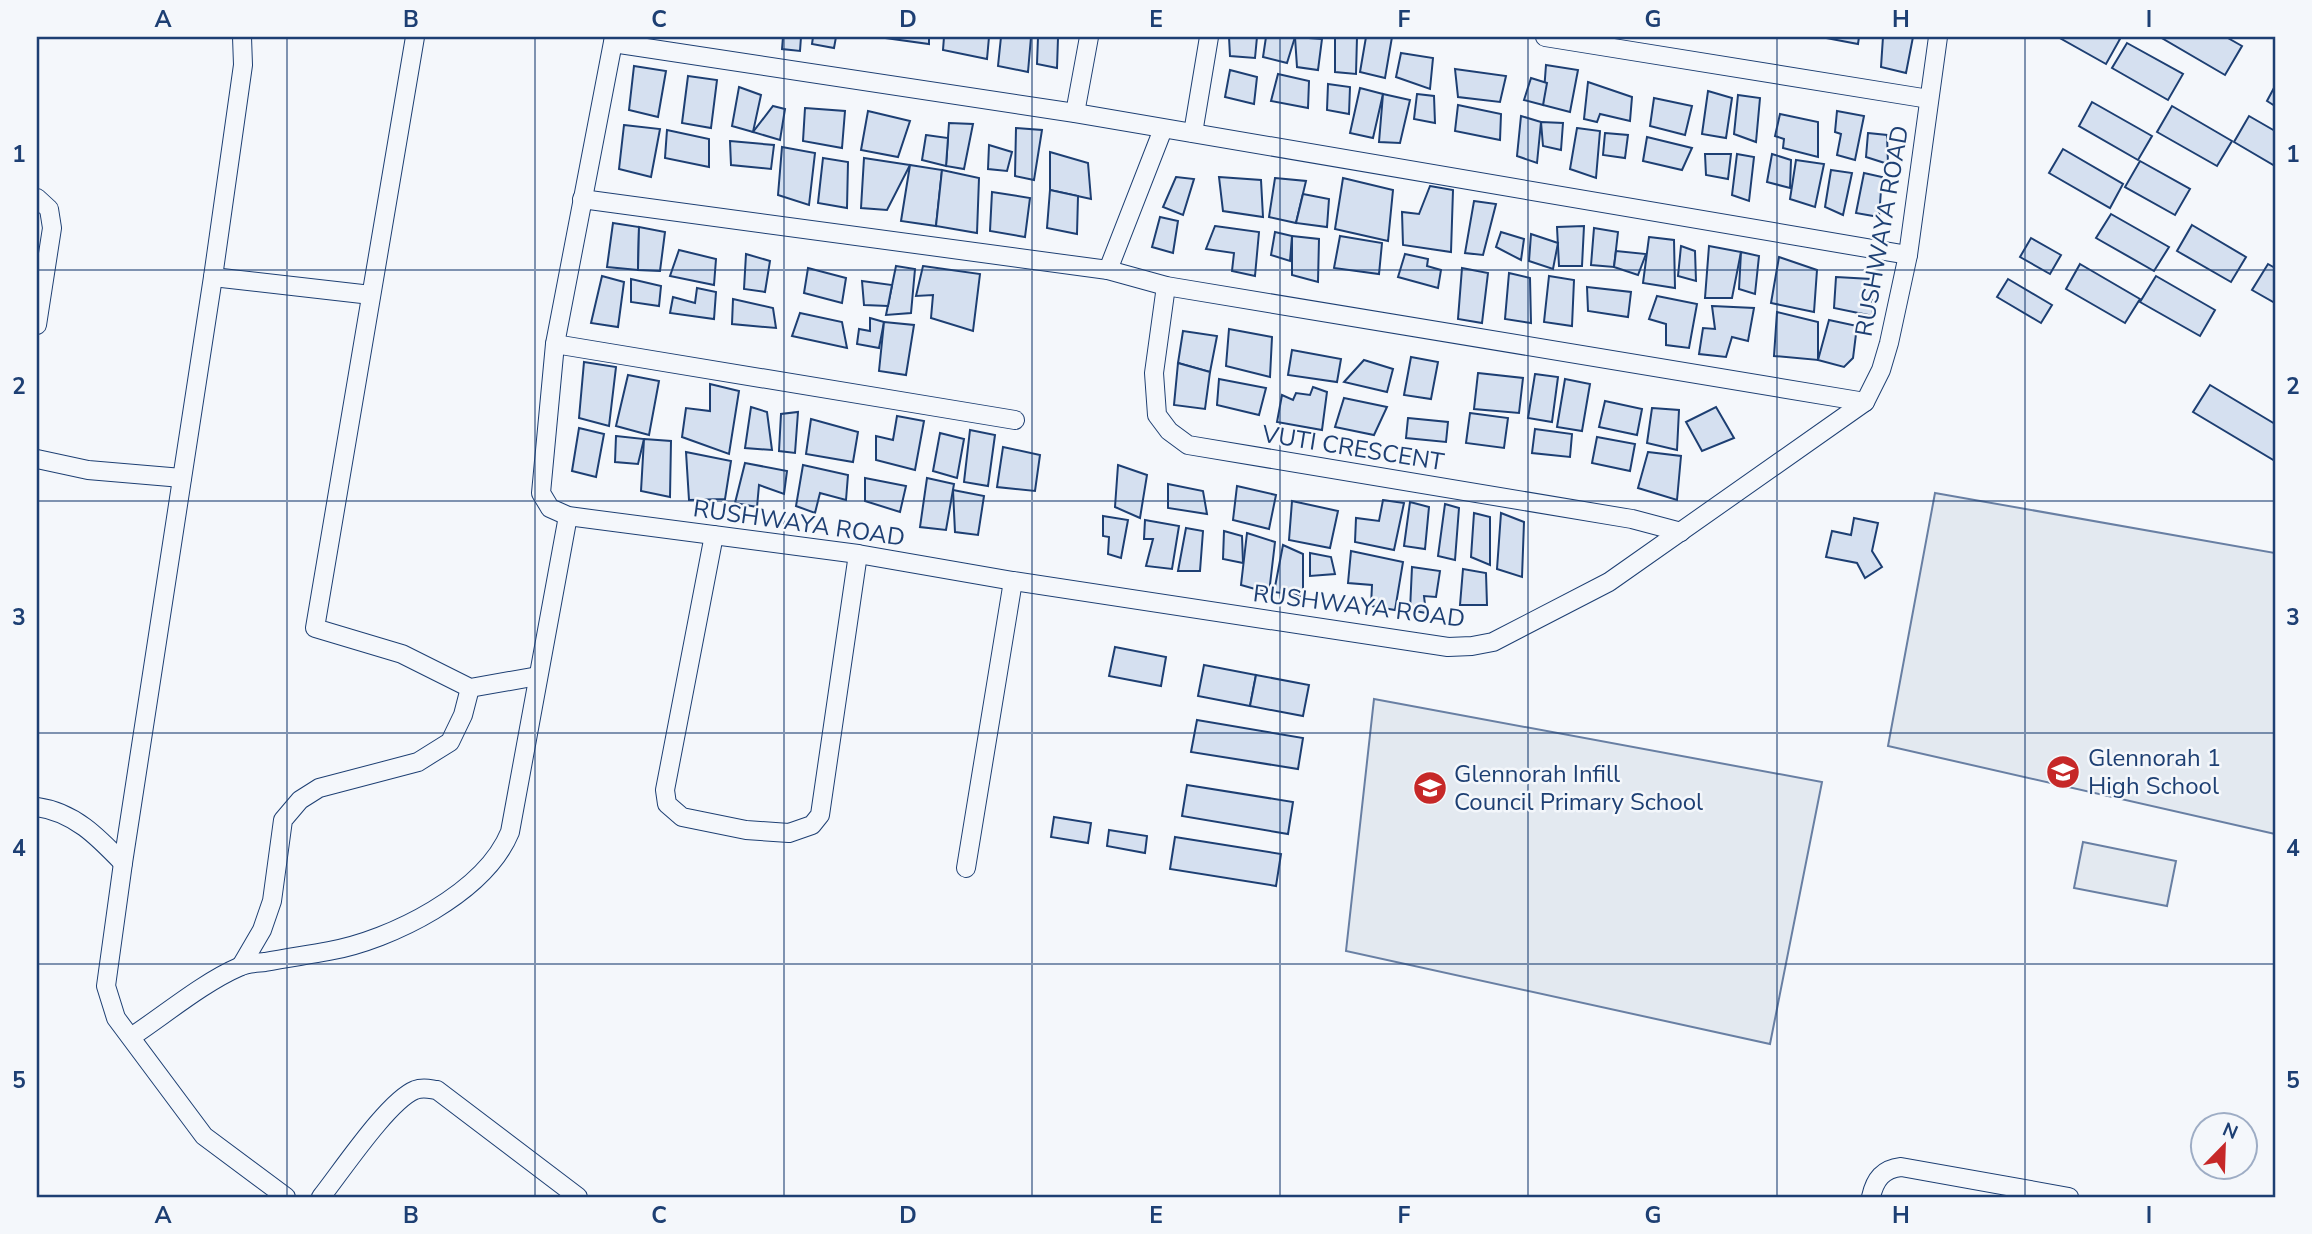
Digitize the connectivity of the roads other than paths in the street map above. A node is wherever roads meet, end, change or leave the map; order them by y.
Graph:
1 (242, 37) edge
2 (415, 37) edge
3 (1089, 37) edge
4 (1209, 37) edge
5 (1545, 37) edge
6 (1938, 37) edge
7 (614, 40) edge
8 (1929, 99) junction
9 (1075, 113) junction
10 (1163, 129) junction
11 (1193, 133) junction
12 (37, 198) edge
13 (582, 199) junction
14 (1908, 255) junction
15 (1108, 270) junction
16 (214, 277) junction
17 (1166, 286) junction
18 (371, 295) junction
19 (37, 325) edge
20 (555, 344) junction
21 (1866, 402) junction
22 (1015, 420) dead end
23 (37, 459) edge
24 (182, 478) junction
25 (568, 516) junction
26 (1681, 533) junction
27 (715, 535) junction
28 (858, 554) junction
29 (1013, 581) junction
30 (538, 676) junction
31 (470, 688) junction
32 (37, 807) edge
33 (122, 863) junction
34 (966, 868) dead end
35 (241, 966) junction
36 (131, 1037) junction
37 (286, 1197) edge
38 (321, 1197) edge
39 (578, 1197) edge
40 (1871, 1197) edge
41 (2069, 1197) edge

1 - 16 street
2 - 18 street
3 - 9 street
4 - 11 street
5 - 8 street
6 - 8 street, RUSHWAYA ROAD
7 - 9 street
7 - 13 street
8 - 14 street, RUSHWAYA ROAD
9 - 10 street
10 - 11 street
10 - 15 street
11 - 14 street
12 - 19 street
13 - 15 street
13 - 20 street
14 - 21 street, RUSHWAYA ROAD
15 - 17 street
16 - 18 street
16 - 24 street
17 - 21 street
17 - 26 street, VUTI CRESCENT
18 - 31 street
20 - 22 street
20 - 25 street
21 - 26 street, RUSHWAYA ROAD
23 - 24 street
24 - 33 street
25 - 27 street, RUSHWAYA ROAD
25 - 30 street
26 - 29 street, RUSHWAYA ROAD
27 - 28 street, RUSHWAYA ROAD
27 - 28 street
28 - 29 street, RUSHWAYA ROAD
29 - 34 street
30 - 31 street
30 - 35 street
31 - 35 street
32 - 33 street
33 - 36 street
35 - 36 street
36 - 37 street
38 - 39 street
40 - 41 street

